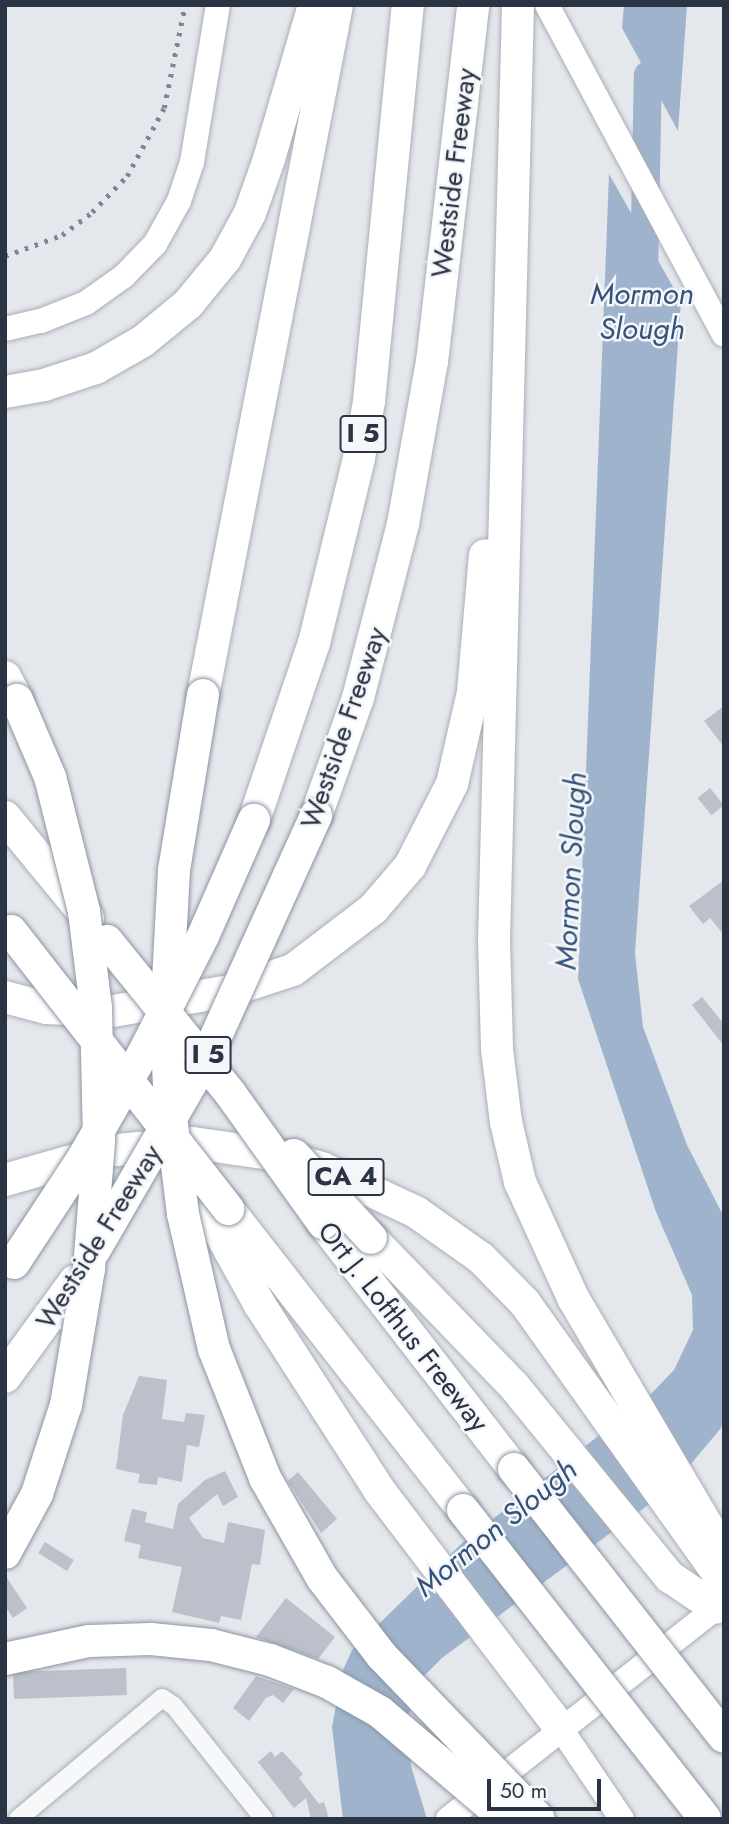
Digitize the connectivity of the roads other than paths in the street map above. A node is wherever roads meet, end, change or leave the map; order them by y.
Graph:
1 (218, 5) edge
2 (314, 5) edge
3 (337, 5) edge
4 (473, 5) edge
5 (518, 5) edge
6 (547, 5) edge
7 (407, 20) edge
8 (511, 269) junction
9 (5, 328) edge
10 (724, 335) edge
11 (5, 392) edge
12 (11, 689) edge
13 (5, 817) edge
14 (8, 928) edge
15 (5, 998) edge
16 (230, 1093) junction
17 (5, 1180) edge
18 (217, 1209) junction
19 (10, 1269) edge
20 (5, 1377) edge
21 (613, 1399) junction
22 (5, 1553) edge
23 (724, 1555) edge
24 (722, 1601) edge
25 (5, 1659) edge
26 (561, 1729) junction
27 (724, 1737) edge
28 (449, 1818) edge
29 (18, 1819) edge
30 (264, 1819) edge
31 (506, 1819) edge
32 (539, 1819) edge
33 (622, 1819) edge
34 (705, 1819) edge

1 - 9 street
2 - 11 highway
3 - 32 highway, bridge
4 - 20 highway, Westside Freeway / I 5, bridge
5 - 8 highway
6 - 10 street
7 - 19 highway, Westside Freeway / I 5, bridge
8 - 15 highway
8 - 21 highway
12 - 22 highway, bridge
13 - 16 highway, Ort J. Lofthus Freeway / CA 4, bridge
14 - 18 highway, bridge
16 - 24 highway, bridge
16 - 27 highway, Ort J. Lofthus Freeway / CA 4, bridge
17 - 21 highway, CA 4
18 - 26 highway
18 - 34 highway, bridge
21 - 23 highway
21 - 24 highway, CA 4
24 - 26 street
25 - 31 highway, bridge
26 - 28 street
26 - 33 street
29 - 30 street

